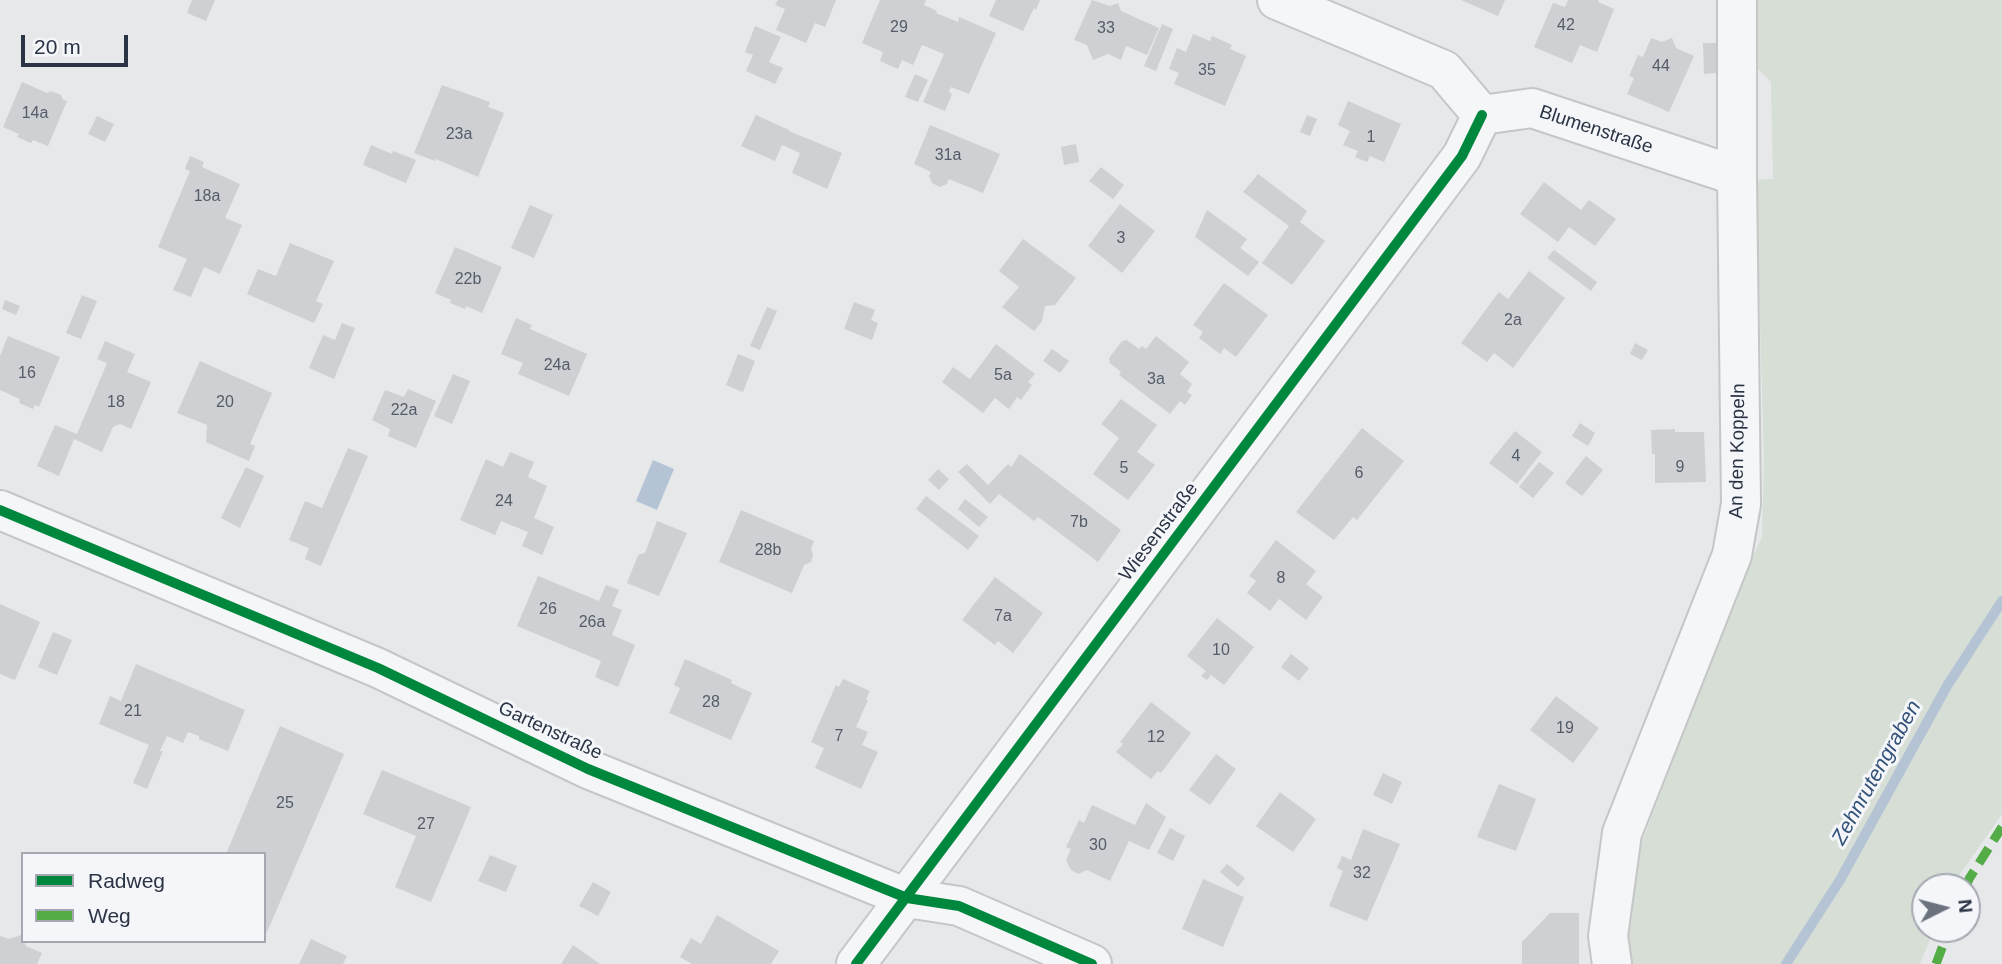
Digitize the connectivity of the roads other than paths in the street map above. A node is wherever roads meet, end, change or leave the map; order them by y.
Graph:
1 (1277, 0) edge
2 (1737, 0) edge
3 (1482, 115) junction
4 (1737, 176) junction
5 (0, 510) edge
6 (907, 898) junction
7 (856, 964) edge
8 (1092, 964) edge
9 (1612, 964) edge

1 - 3 street
2 - 4 street, An den Koppeln
3 - 4 street, Blumenstraße
3 - 6 street, Wiesenstraße
4 - 9 street, An den Koppeln
5 - 6 street, Gartenstraße
6 - 7 street, Wiesenstraße
6 - 8 street, Gartenstraße

